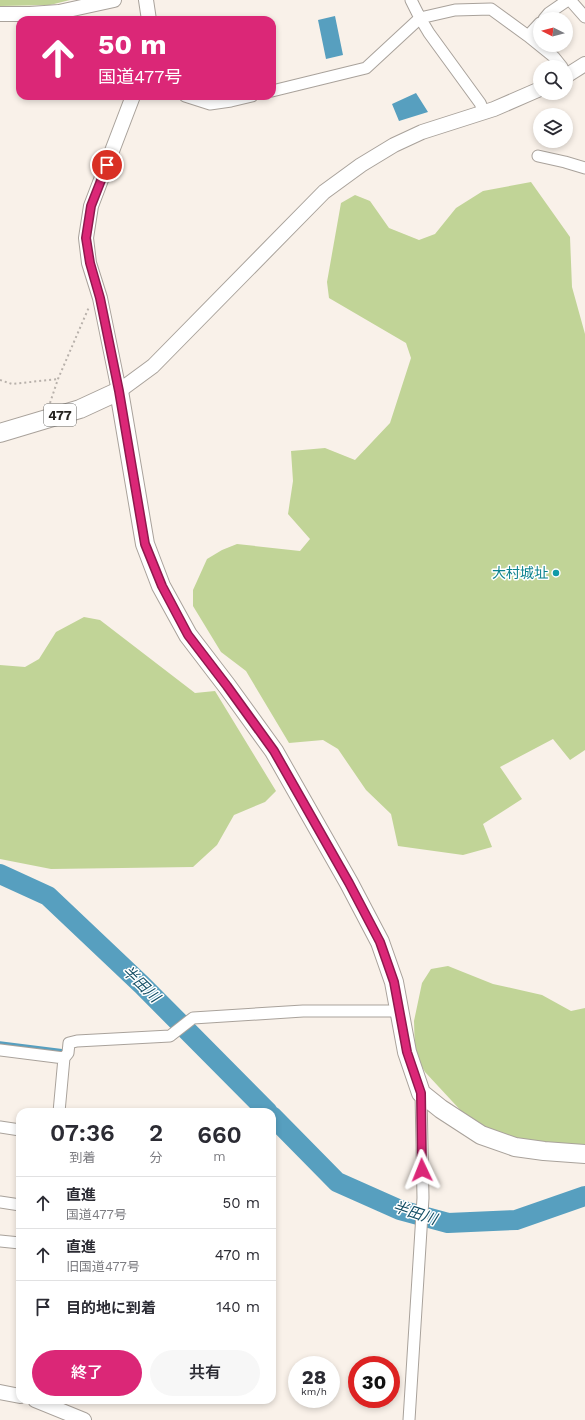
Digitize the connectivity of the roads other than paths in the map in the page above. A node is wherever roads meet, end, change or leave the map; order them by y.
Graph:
1 (114, 0) edge
2 (146, 0) edge
3 (411, 0) edge
4 (569, 0) edge
5 (490, 5) edge
6 (552, 12) edge
7 (0, 14) edge
8 (148, 16) edge
9 (585, 17) edge
10 (420, 18) junction
11 (533, 31) edge
12 (528, 36) junction
13 (556, 60) edge
14 (585, 64) edge
15 (573, 69) edge
16 (276, 90) edge
17 (533, 92) edge
18 (131, 100) edge
19 (198, 100) edge
20 (235, 100) edge
21 (484, 112) junction
22 (538, 156) dead end
23 (585, 168) edge
24 (119, 391) junction
25 (0, 433) edge
26 (399, 1011) junction
27 (0, 1050) edge
28 (64, 1058) junction
29 (421, 1093) junction
30 (59, 1108) edge
31 (0, 1127) edge
32 (16, 1129) edge
33 (585, 1154) edge
34 (0, 1202) edge
35 (16, 1204) edge
36 (0, 1241) edge
37 (16, 1243) edge
38 (0, 1392) edge
39 (16, 1395) edge
40 (45, 1404) edge
41 (84, 1420) edge
42 (409, 1420) edge

1 - 7 street
2 - 8 street
3 - 10 street
4 - 6 street
4 - 9 street
5 - 10 street
5 - 12 street
10 - 16 street
10 - 21 street
11 - 12 street
12 - 13 street
14 - 15 street
17 - 21 street
18 - 24 street
19 - 20 street
21 - 24 street
22 - 23 street
24 - 25 highway, 477
24 - 26 highway
26 - 28 street
26 - 29 highway
27 - 28 street
28 - 30 street
29 - 33 highway
29 - 42 street
31 - 32 street
34 - 35 street
36 - 37 street
38 - 39 street
40 - 41 street

